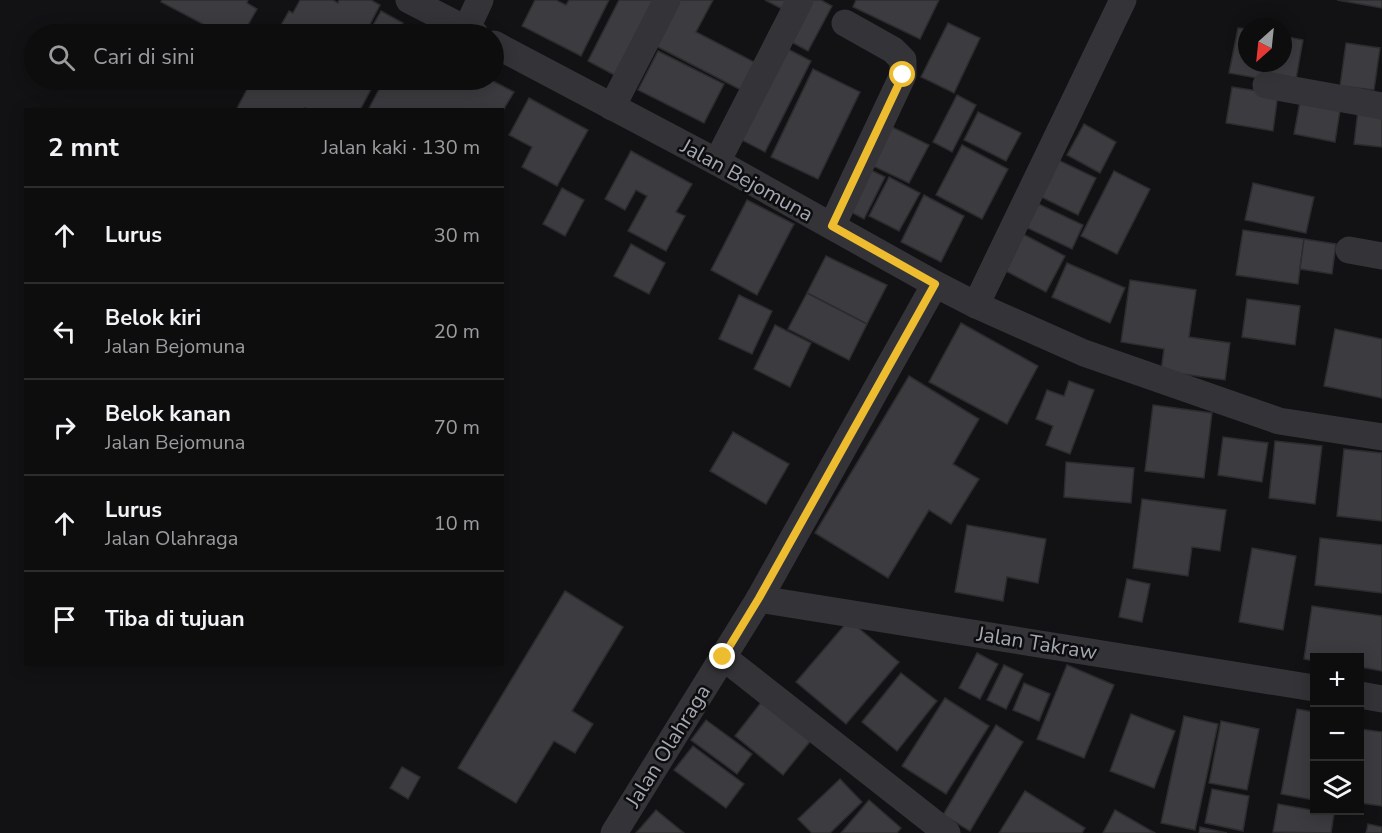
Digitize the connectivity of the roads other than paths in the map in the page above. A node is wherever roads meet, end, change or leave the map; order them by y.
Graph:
1 (408, 0) edge
2 (480, 0) edge
3 (667, 0) edge
4 (800, 0) edge
5 (1123, 0) edge
6 (845, 23) dead end
7 (454, 24) edge
8 (472, 24) edge
9 (504, 49) edge
10 (1266, 85) dead end
11 (1382, 106) edge
12 (612, 107) junction
13 (717, 162) junction
14 (832, 226) junction
15 (1349, 250) dead end
16 (1382, 256) edge
17 (935, 284) junction
18 (976, 305) junction
19 (1382, 437) edge
20 (759, 598) junction
21 (723, 657) junction
22 (1310, 687) edge
23 (1364, 696) edge
24 (1382, 699) edge
25 (614, 833) edge
26 (947, 833) edge

1 - 7 street
2 - 8 street
3 - 12 street
4 - 13 street
5 - 18 street
6 - 14 street
9 - 12 street, Jalan Bejomuna
10 - 11 street
12 - 13 street, Jalan Bejomuna
13 - 14 street, Jalan Bejomuna
14 - 17 street, Jalan Bejomuna
15 - 16 street
17 - 18 street, Jalan Bejomuna
17 - 20 street
18 - 19 street, Jalan Bejomuna
20 - 21 street, Jalan Olahraga
20 - 22 street, Jalan Takraw
21 - 25 street, Jalan Olahraga
21 - 26 street
23 - 24 street

